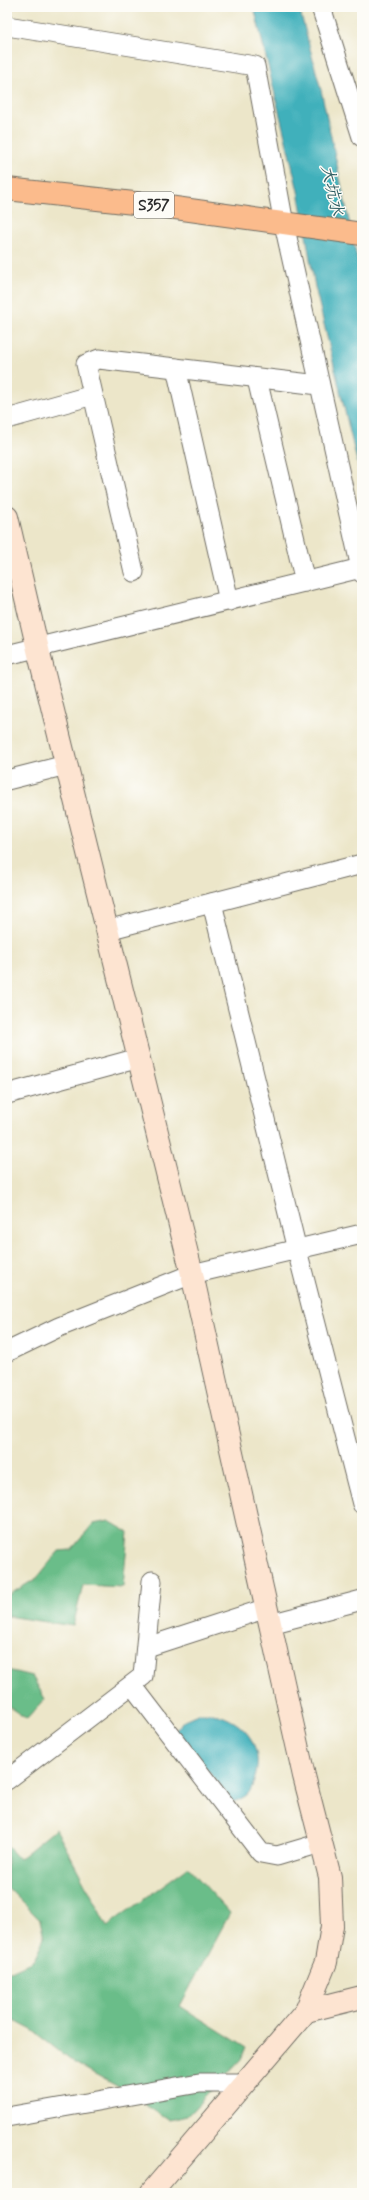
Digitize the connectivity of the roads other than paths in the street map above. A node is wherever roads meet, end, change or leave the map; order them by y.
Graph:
1 (321, 7) edge
2 (7, 26) edge
3 (362, 137) edge
4 (7, 189) edge
5 (292, 225) junction
6 (362, 234) edge
7 (176, 368) junction
8 (257, 379) junction
9 (319, 386) junction
10 (93, 395) junction
11 (7, 419) edge
12 (7, 517) edge
13 (361, 570) edge
14 (134, 572) dead end
15 (305, 582) junction
16 (229, 601) junction
17 (37, 648) junction
18 (7, 655) edge
19 (66, 765) junction
20 (7, 780) edge
21 (362, 864) edge
22 (212, 903) junction
23 (107, 930) junction
24 (139, 1058) junction
25 (7, 1094) edge
26 (362, 1234) edge
27 (297, 1250) junction
28 (192, 1274) junction
29 (7, 1352) edge
30 (362, 1504) edge
31 (152, 1581) dead end
32 (362, 1600) edge
33 (269, 1616) junction
34 (147, 1647) junction
35 (132, 1685) junction
36 (7, 1780) edge
37 (321, 1843) junction
38 (362, 1997) edge
39 (306, 2011) junction
40 (244, 2083) junction
41 (7, 2117) edge
42 (151, 2193) edge

1 - 3 street
2 - 5 street
4 - 5 main road, S357
5 - 6 main road, S357
5 - 9 street
7 - 8 street
7 - 10 street
7 - 16 street
8 - 9 street
8 - 15 street
9 - 13 street
10 - 11 street
10 - 14 street
12 - 17 main road
13 - 15 street
15 - 16 street
16 - 17 street
17 - 18 street
17 - 19 main road
19 - 20 street
19 - 23 main road
21 - 22 street
22 - 23 street
22 - 27 street
23 - 24 main road
24 - 25 street
24 - 28 main road
26 - 27 street
27 - 28 street
27 - 30 street
28 - 29 street
28 - 33 main road
31 - 34 street
32 - 33 street
33 - 34 street
33 - 37 main road
34 - 35 street
35 - 36 street
35 - 37 street
37 - 39 main road
38 - 39 main road
39 - 40 main road
40 - 41 street
40 - 42 main road

